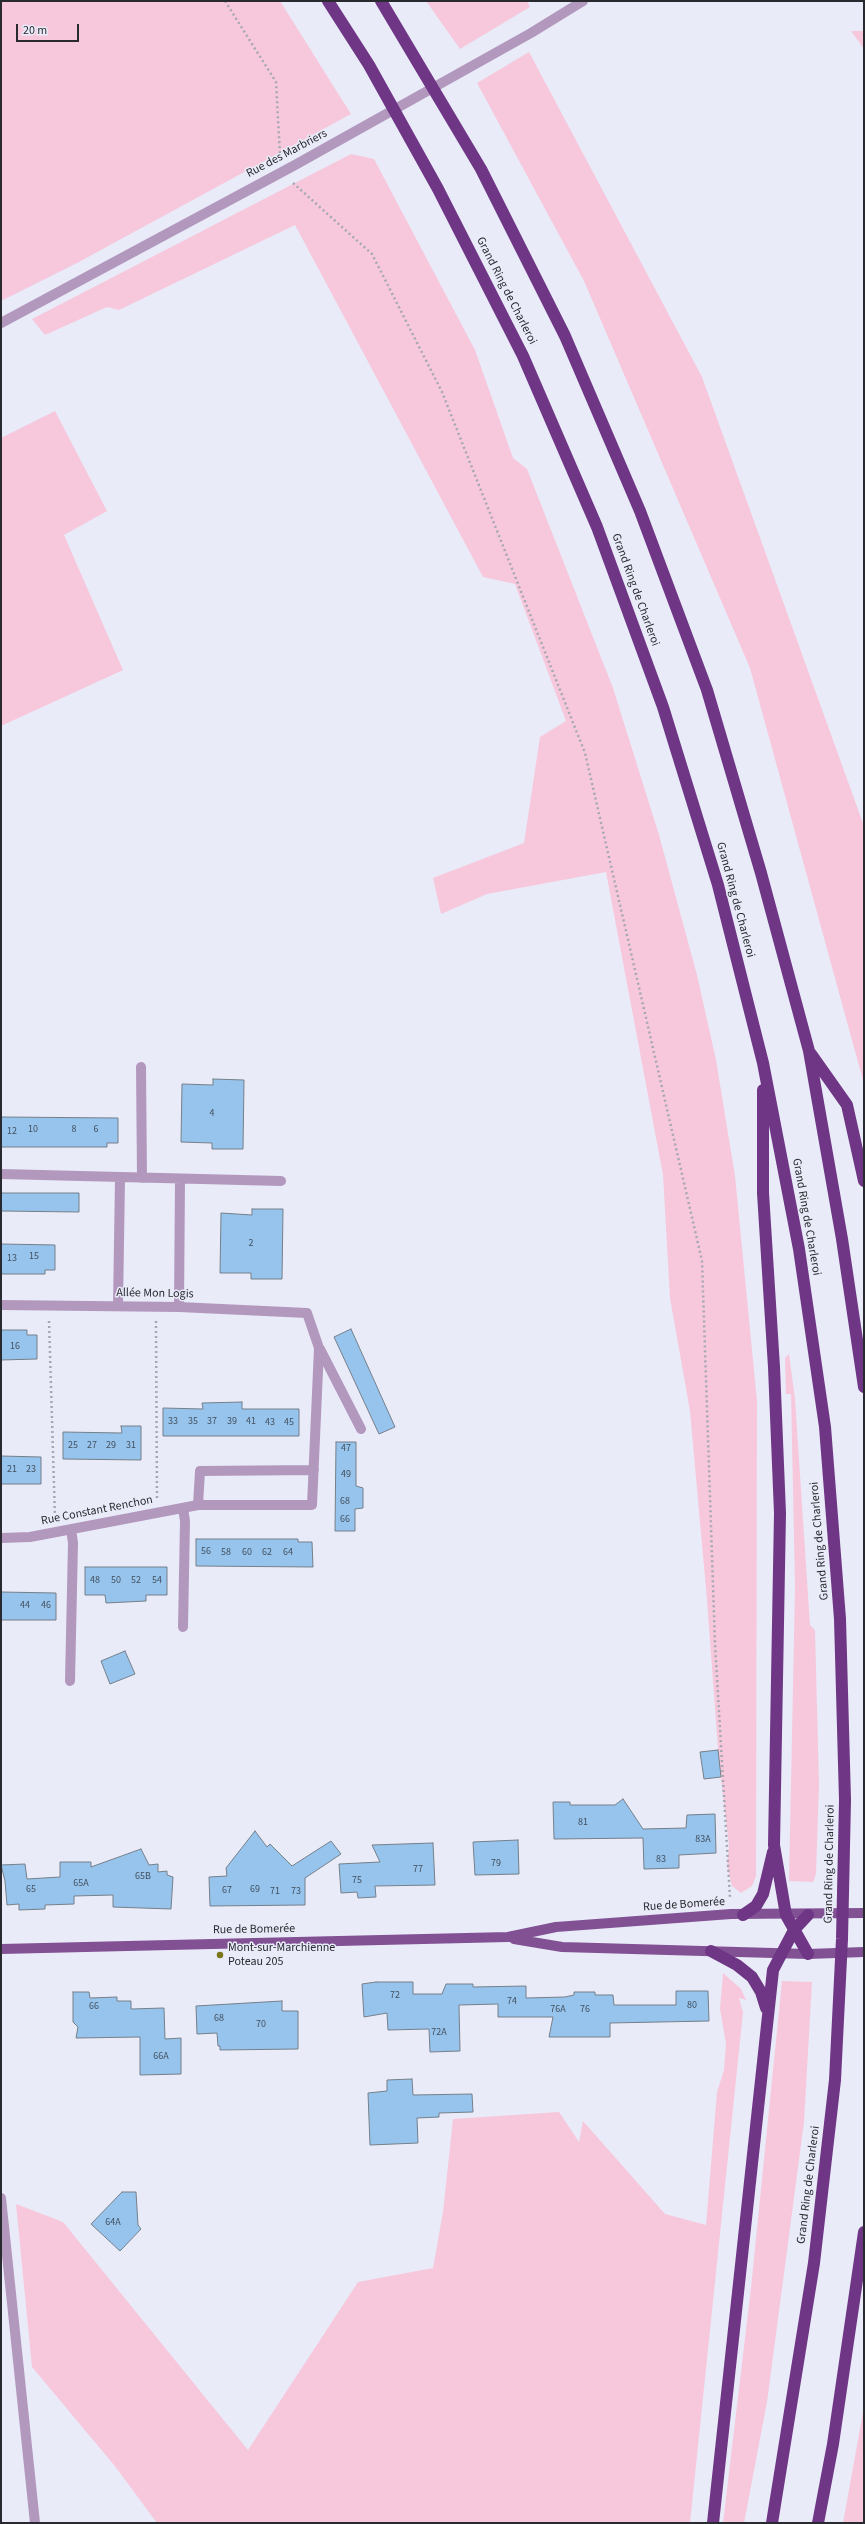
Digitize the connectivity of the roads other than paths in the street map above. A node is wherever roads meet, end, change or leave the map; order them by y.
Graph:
1 (328, 1) edge
2 (382, 1) edge
3 (582, 1) edge
4 (1, 323) edge
5 (809, 1051) junction
6 (763, 1063) junction
7 (141, 1067) dead end
8 (1, 1174) edge
9 (120, 1178) junction
10 (142, 1178) junction
11 (180, 1179) junction
12 (864, 1181) edge
13 (281, 1182) dead end
14 (1, 1305) edge
15 (118, 1306) junction
16 (179, 1307) junction
17 (308, 1313) joint
18 (319, 1348) junction
19 (864, 1387) edge
20 (361, 1429) dead end
21 (314, 1470) junction
22 (198, 1505) junction
23 (183, 1508) junction
24 (71, 1529) junction
25 (1, 1538) edge
26 (183, 1627) dead end
27 (70, 1681) dead end
28 (774, 1845) junction
29 (864, 1913) edge
30 (737, 1915) junction
31 (786, 1915) junction
32 (808, 1915) junction
33 (794, 1930) junction
34 (508, 1938) junction
35 (1, 1949) edge
36 (711, 1951) junction
37 (864, 1952) edge
38 (781, 1953) junction
39 (808, 1954) junction
40 (768, 2014) junction
41 (1, 2198) edge
42 (864, 2232) edge
43 (35, 2523) edge
44 (713, 2523) edge
45 (772, 2523) edge
46 (818, 2523) edge

1 - 6 highway, Grand Ring de Charleroi
2 - 5 highway
3 - 4 street, Rue des Marbriers
5 - 12 highway
5 - 19 highway
6 - 28 highway
6 - 45 highway, Grand Ring de Charleroi
7 - 10 street
8 - 9 street
9 - 10 street
9 - 15 street
10 - 11 street
11 - 13 street
11 - 16 street
14 - 15 street, Allée Mon Logis
15 - 16 street, Allée Mon Logis
16 - 17 street, Allée Mon Logis
17 - 18 street, Rue Constant Renchon
18 - 20 street
18 - 21 street, Rue Constant Renchon
21 - 22 street
21 - 22 street, Rue Constant Renchon
22 - 23 street, Rue Constant Renchon
23 - 24 street, Rue Constant Renchon
23 - 26 street
24 - 25 street, Rue Constant Renchon
24 - 27 street
28 - 30 highway
28 - 31 highway
29 - 32 main road, Rue de Bomerée
30 - 31 main road, Rue de Bomerée
30 - 34 main road, Rue de Bomerée
31 - 32 main road, Rue de Bomerée
31 - 33 highway
32 - 33 highway
33 - 38 highway
33 - 39 highway
34 - 35 main road, Rue de Bomerée
34 - 36 main road, Rue de Bomerée
36 - 38 main road, Rue de Bomerée
36 - 40 highway
37 - 39 main road, Rue de Bomerée
38 - 39 main road, Rue de Bomerée
38 - 40 highway
40 - 44 highway
41 - 43 street
42 - 46 highway

